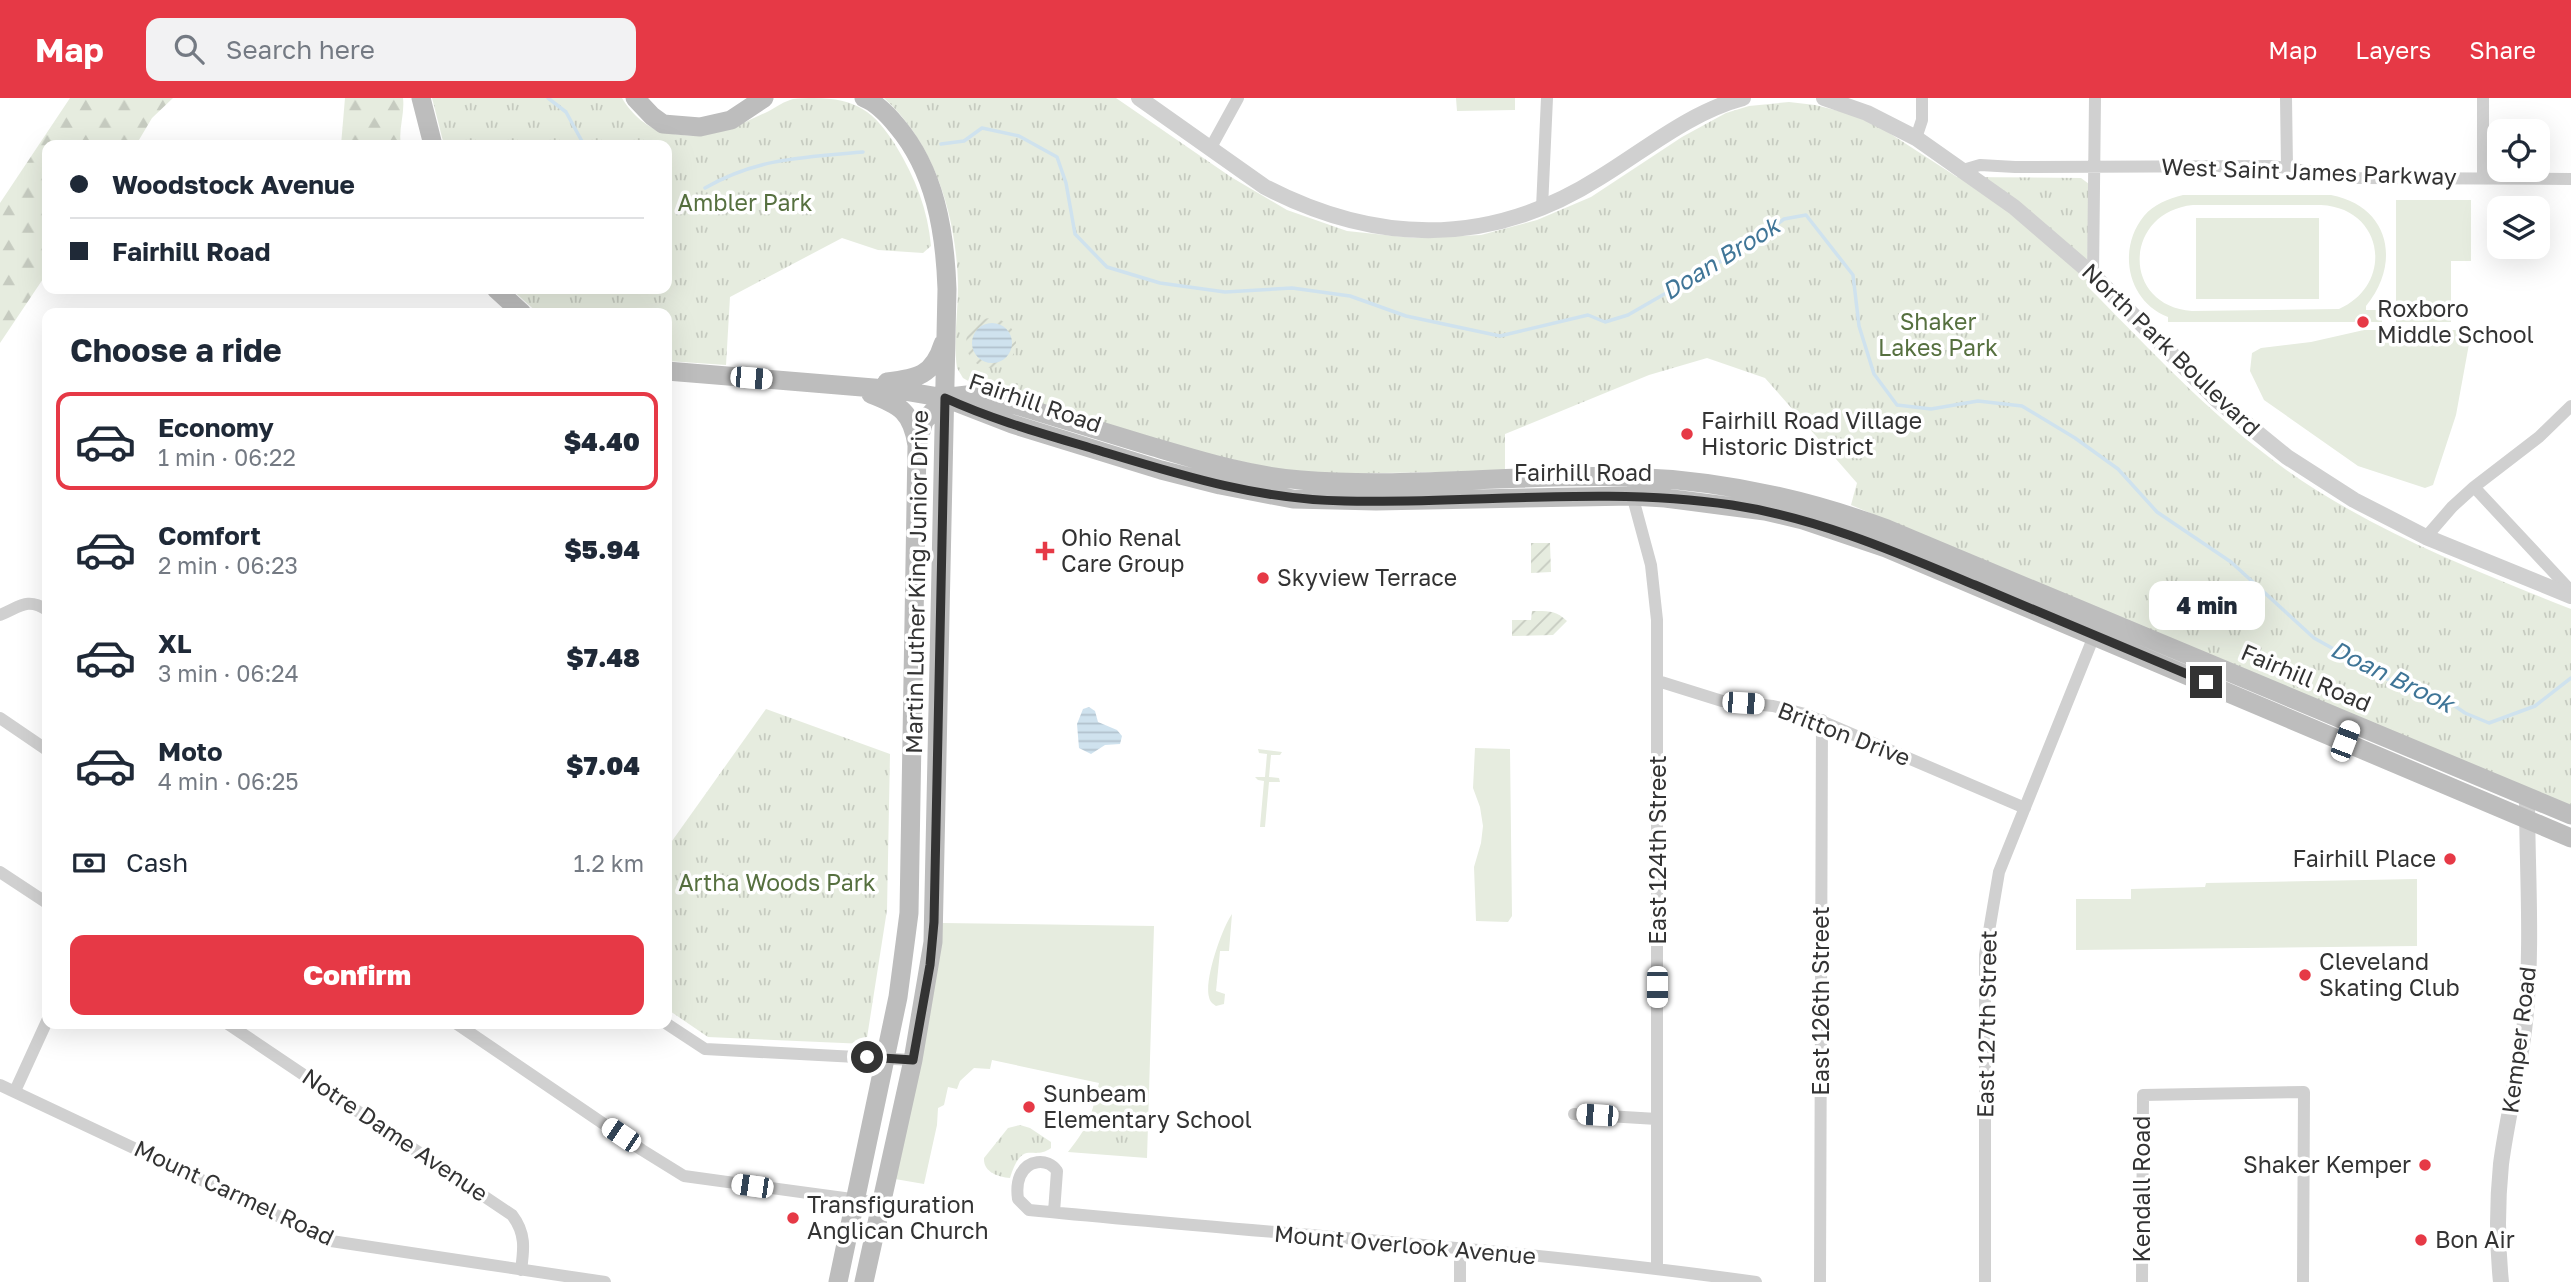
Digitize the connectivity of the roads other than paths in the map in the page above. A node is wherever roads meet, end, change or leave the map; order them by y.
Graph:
1 (421, 98) edge
2 (635, 98) edge
3 (764, 98) edge
4 (1139, 98) edge
5 (1238, 98) edge
6 (1547, 98) edge
7 (1743, 98) edge
8 (1824, 98) edge
9 (1922, 98) edge
10 (2095, 98) edge
11 (2286, 98) edge
12 (2483, 98) edge
13 (867, 99) edge
14 (1916, 138) junction
15 (432, 140) edge
16 (1210, 149) junction
17 (2095, 167) junction
18 (2287, 167) junction
19 (1963, 170) junction
20 (2483, 178) junction
21 (2571, 179) edge
22 (1542, 208) junction
23 (2093, 275) junction
24 (501, 294) edge
25 (517, 308) edge
26 (947, 329) junction
27 (672, 371) edge
28 (850, 386) junction
29 (945, 398) junction
30 (2571, 406) edge
31 (917, 446) junction
32 (1630, 486) junction
33 (2474, 487) junction
34 (2426, 537) junction
35 (916, 583) junction
36 (941, 583) junction
37 (2571, 594) edge
38 (42, 607) edge
39 (0, 615) edge
40 (2098, 627) junction
41 (1658, 681) junction
42 (0, 718) edge
43 (1822, 720) junction
44 (2348, 732) junction
45 (42, 747) edge
46 (2527, 797) junction
47 (2025, 808) junction
48 (2571, 815) edge
49 (2527, 819) junction
50 (2571, 838) edge
51 (909, 840) junction
52 (937, 841) junction
53 (0, 872) edge
54 (42, 901) edge
55 (672, 1027) edge
56 (43, 1029) edge
57 (235, 1029) edge
58 (464, 1029) edge
59 (885, 1058) junction
60 (913, 1060) junction
61 (0, 1084) edge
62 (15, 1091) junction
63 (1574, 1114) dead end
64 (1657, 1119) junction
65 (855, 1200) junction
66 (881, 1203) junction
67 (1054, 1212) dead end
68 (1460, 1249) junction
69 (1657, 1268) junction
70 (521, 1270) junction
71 (605, 1282) edge
72 (838, 1282) edge
73 (864, 1282) edge
74 (1460, 1282) edge
75 (1756, 1282) edge
76 (1820, 1282) edge
77 (1985, 1282) edge
78 (2142, 1282) edge
79 (2303, 1282) edge
80 (2501, 1282) edge

1 - 15 main road
2 - 3 main road
4 - 16 street
5 - 16 street
6 - 22 street
7 - 22 street
8 - 14 street, North Park Boulevard
9 - 14 street
10 - 17 street
11 - 18 street
12 - 20 street
13 - 26 main road
14 - 19 street, North Park Boulevard
16 - 22 street
17 - 18 street, West Saint James Parkway
17 - 19 street, West Saint James Parkway
17 - 23 street
18 - 20 street, West Saint James Parkway
19 - 23 street, North Park Boulevard
20 - 21 street, West Saint James Parkway
23 - 34 street, North Park Boulevard
24 - 25 main road
26 - 28 main road
26 - 29 main road
27 - 28 main road
28 - 29 main road, Fairhill Road
28 - 31 main road
29 - 31 main road, Martin Luther King Junior Drive
29 - 32 main road, Fairhill Road
29 - 36 main road, Martin Luther King Junior Drive
30 - 33 street
31 - 35 main road, Martin Luther King Junior Drive
32 - 40 main road, Fairhill Road
32 - 41 street, East 124th Street
33 - 34 street
33 - 37 street
34 - 37 street, North Park Boulevard
35 - 36 street
35 - 51 main road, Martin Luther King Junior Drive
36 - 52 main road, Martin Luther King Junior Drive
38 - 39 street
40 - 44 main road, Fairhill Road
40 - 47 street, East 127th Street
41 - 43 street, Britton Drive
41 - 64 street, East 124th Street
42 - 45 street
43 - 47 street, Britton Drive
43 - 76 street, East 126th Street
44 - 46 main road, Fairhill Road
44 - 49 main road, Fairhill Road
46 - 48 main road, Fairhill Road
46 - 49 street, Kemper Road
47 - 77 street, East 127th Street
49 - 50 main road, Fairhill Road
49 - 80 street, Kemper Road
51 - 52 street
51 - 59 main road, Martin Luther King Junior Drive
52 - 60 main road, Martin Luther King Junior Drive
53 - 54 street
55 - 59 street
56 - 62 street
57 - 70 street, Notre Dame Avenue
58 - 65 street
59 - 60 street
59 - 65 main road, Martin Luther King Junior Drive
60 - 66 main road, Martin Luther King Junior Drive
61 - 62 street, Mount Carmel Road
62 - 70 street, Mount Carmel Road
63 - 64 street
64 - 69 street, East 124th Street
65 - 66 street
65 - 72 main road, Martin Luther King Junior Drive
66 - 73 main road, Martin Luther King Junior Drive
67 - 68 street, Mount Overlook Avenue
68 - 69 street, Mount Overlook Avenue
68 - 74 street
69 - 75 street, Mount Overlook Avenue
70 - 71 street, Mount Carmel Road
78 - 79 street, Kendall Road

